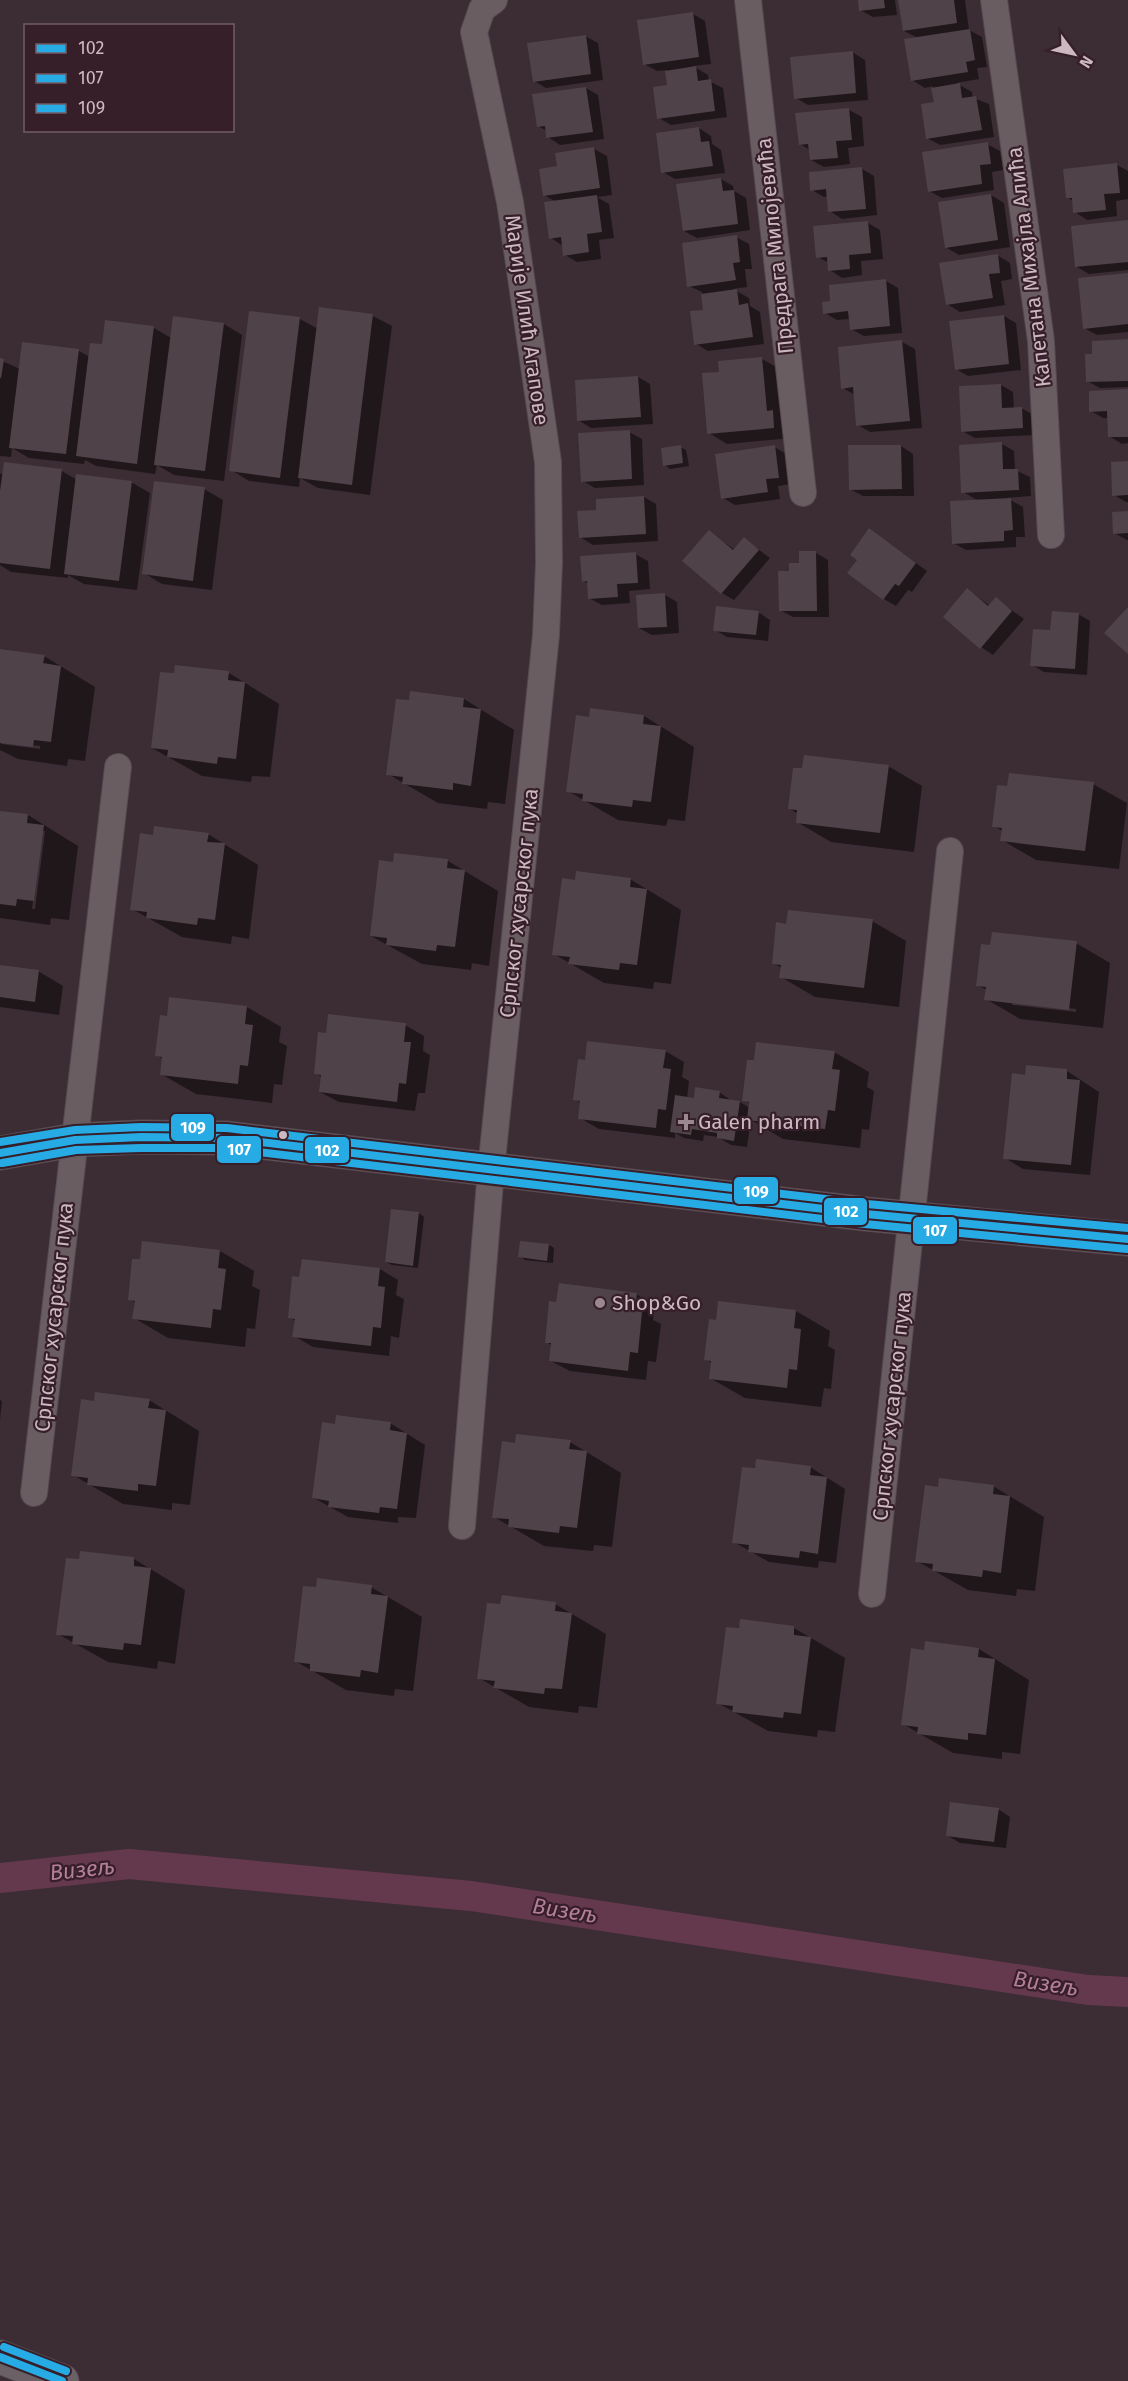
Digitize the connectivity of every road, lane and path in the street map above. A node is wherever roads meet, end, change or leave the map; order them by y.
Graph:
1 (748, 0) edge
2 (994, 0) edge
3 (488, 5) edge
4 (803, 493) dead end
5 (1051, 535) dead end
6 (546, 635) joint
7 (118, 767) dead end
8 (950, 851) dead end
9 (75, 1140) junction
10 (0, 1153) edge
11 (491, 1170) junction
12 (911, 1219) junction
13 (1128, 1239) edge
14 (34, 1493) dead end
15 (462, 1526) dead end
16 (872, 1594) dead end
17 (0, 2357) edge
18 (62, 2381) edge

1 - 4 street, Предрага Милојевића
2 - 5 street, Капетана Михајла Алића
3 - 6 street, Марије Илић Агапове
6 - 11 street, Српског хусарског пука
7 - 9 street, Српског хусарског пука
8 - 12 street, Српског хусарског пука
9 - 10 street
9 - 11 street
9 - 14 street, Српског хусарског пука
11 - 12 street
11 - 15 street, Српског хусарског пука
12 - 13 street
12 - 16 street, Српског хусарског пука
17 - 18 main road

